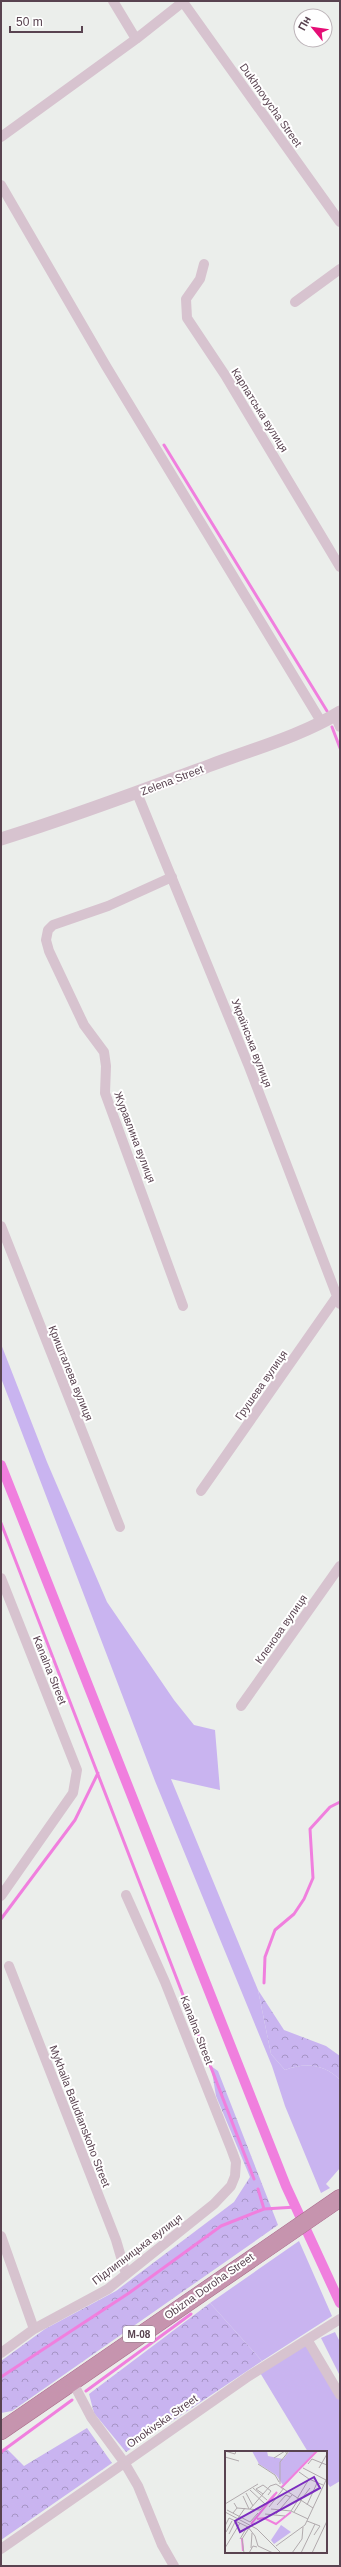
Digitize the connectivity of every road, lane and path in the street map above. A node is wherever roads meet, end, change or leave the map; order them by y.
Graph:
1 (113, 1) edge
2 (184, 1) edge
3 (136, 39) junction
4 (1, 137) edge
5 (1, 185) edge
6 (340, 222) edge
7 (204, 264) dead end
8 (340, 269) edge
9 (295, 302) dead end
10 (340, 567) edge
11 (338, 718) edge
12 (322, 722) junction
13 (137, 793) junction
14 (1, 839) edge
15 (172, 877) junction
16 (1, 1226) edge
17 (339, 1298) edge
18 (183, 1306) dead end
19 (201, 1491) dead end
20 (120, 1527) dead end
21 (340, 1566) edge
22 (1, 1578) edge
23 (242, 1706) dead end
24 (126, 1895) dead end
25 (1, 1896) edge
26 (9, 1966) dead end
27 (235, 2176) joint
28 (338, 2199) edge
29 (1, 2236) edge
30 (126, 2274) junction
31 (340, 2319) edge
32 (34, 2329) junction
33 (308, 2341) junction
34 (1, 2353) edge
35 (72, 2381) junction
36 (340, 2395) edge
37 (1, 2431) edge
38 (124, 2462) junction
39 (1, 2549) edge
40 (174, 2566) edge

1 - 3 street
2 - 3 street
2 - 6 street, Dukhnovycha Street
3 - 4 street
5 - 12 street
7 - 10 street, Карпатська вулиця
8 - 9 street
11 - 12 street, Zelena Street
12 - 13 street, Zelena Street
13 - 14 street, Zelena Street
13 - 15 street, Українська вулиця
15 - 17 street, Українська вулиця
15 - 18 street, Журавлина вулиця
16 - 20 street, Кришталева вулиця
17 - 19 street, Грушева вулиця
21 - 23 street, Кленова вулиця
22 - 25 street, Kanalna Street
24 - 27 street, Kanalna Street
26 - 30 street, Mykhaila Baludianskoho Street
27 - 30 street, Підлипницька вулиця
28 - 35 highway, Obizna Doroha Street / М-08
29 - 32 street
30 - 32 street, Підлипницька вулиця
31 - 33 street, Onokivska Street
32 - 34 street, Підлипницька вулиця
33 - 36 street
33 - 38 street, Onokivska Street
35 - 37 highway, Obizna Doroha Street / М-08
35 - 38 street
38 - 39 street, Onokivska Street
38 - 40 street

